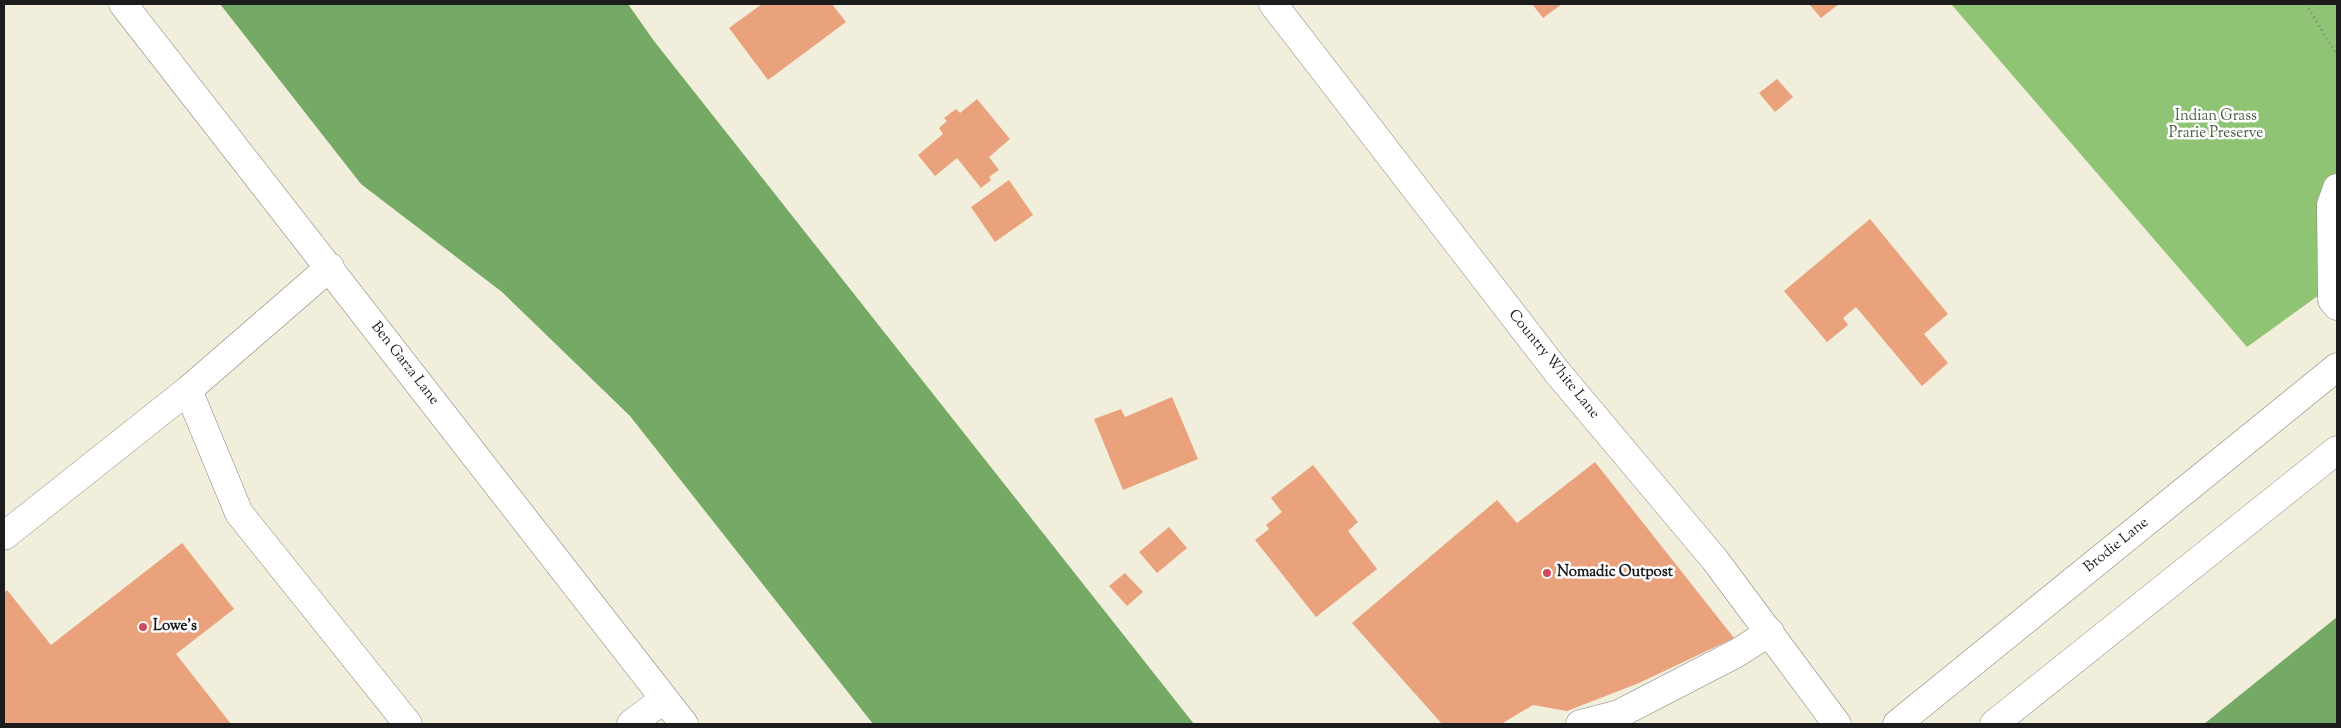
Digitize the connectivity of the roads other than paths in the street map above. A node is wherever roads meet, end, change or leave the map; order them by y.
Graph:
1 (124, 4) edge
2 (1273, 4) edge
3 (2337, 188) edge
4 (330, 268) junction
5 (2337, 306) edge
6 (2337, 367) edge
7 (188, 390) junction
8 (2337, 450) edge
9 (4, 536) edge
10 (1770, 632) junction
11 (664, 699) junction
12 (408, 724) edge
13 (631, 724) edge
14 (684, 724) edge
15 (1580, 724) edge
16 (1837, 724) edge
17 (1897, 724) edge
18 (1994, 724) edge

1 - 4 street, Ben Garza Lane
2 - 10 street, Country White Lane
3 - 5 street
4 - 7 street
4 - 11 street, Ben Garza Lane
6 - 17 street, Brodie Lane
7 - 9 street
7 - 12 street
8 - 18 street
10 - 15 street
10 - 16 street, Country White Lane
11 - 13 street
11 - 14 street, Ben Garza Lane

